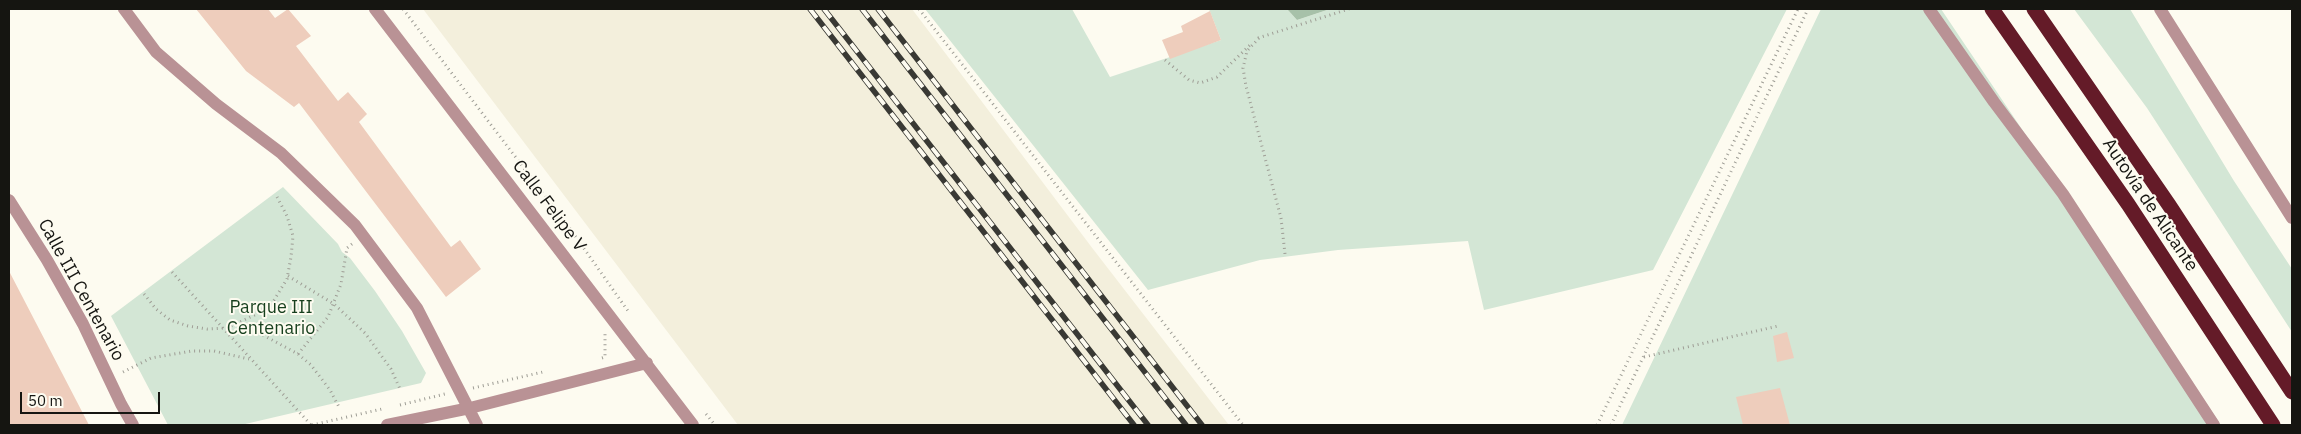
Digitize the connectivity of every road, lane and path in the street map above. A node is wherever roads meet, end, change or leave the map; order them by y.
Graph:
1 (124, 9) edge
2 (376, 9) edge
3 (403, 9) edge
4 (919, 9) edge
5 (1349, 9) edge
6 (1798, 9) edge
7 (1808, 9) edge
8 (1929, 9) edge
9 (1992, 9) edge
10 (2034, 9) edge
11 (2160, 9) edge
12 (1259, 38) junction
13 (1165, 60) dead end
14 (276, 195) dead end
15 (9, 200) edge
16 (2292, 218) edge
17 (363, 236) junction
18 (1285, 254) dead end
19 (172, 272) dead end
20 (288, 276) junction
21 (144, 294) dead end
22 (334, 304) junction
23 (241, 323) junction
24 (616, 323) junction
25 (1778, 326) dead end
26 (223, 328) junction
27 (298, 354) junction
28 (1644, 358) junction
29 (251, 360) junction
30 (595, 360) dead end
31 (646, 363) junction
32 (548, 370) dead end
33 (108, 378) junction
34 (400, 389) dead end
35 (460, 391) junction
36 (2292, 392) edge
37 (395, 406) dead end
38 (339, 407) dead end
39 (386, 408) dead end
40 (470, 408) junction
41 (703, 410) dead end
42 (133, 425) edge
43 (312, 425) edge
44 (387, 425) edge
45 (477, 425) edge
46 (693, 425) edge
47 (715, 425) edge
48 (1243, 425) edge
49 (1597, 425) edge
50 (1611, 425) edge
51 (2214, 425) edge
52 (2273, 425) edge

1 - 17 street
2 - 24 street, Calle Felipe V
3 - 24 path
4 - 48 path
5 - 12 path
6 - 49 path
7 - 28 path
8 - 51 street
9 - 52 highway, Autovía de Alicante
10 - 36 highway, Autovía de Alicante
11 - 16 street
12 - 13 path
12 - 18 path
14 - 20 path
15 - 33 street, Calle III Centenario
17 - 22 path
17 - 35 street
19 - 26 path
20 - 22 path
20 - 23 path
21 - 26 path
22 - 27 path
22 - 34 path
23 - 26 path
23 - 27 path
24 - 30 path
24 - 31 street, Calle Felipe V
25 - 28 path
26 - 29 path
27 - 38 path
28 - 50 path
29 - 33 path
29 - 43 path
31 - 40 street
31 - 46 street, Calle Felipe V
32 - 35 path
33 - 42 street, Calle III Centenario
35 - 37 path
35 - 40 street
39 - 43 path
40 - 44 street
40 - 45 street
41 - 47 path

